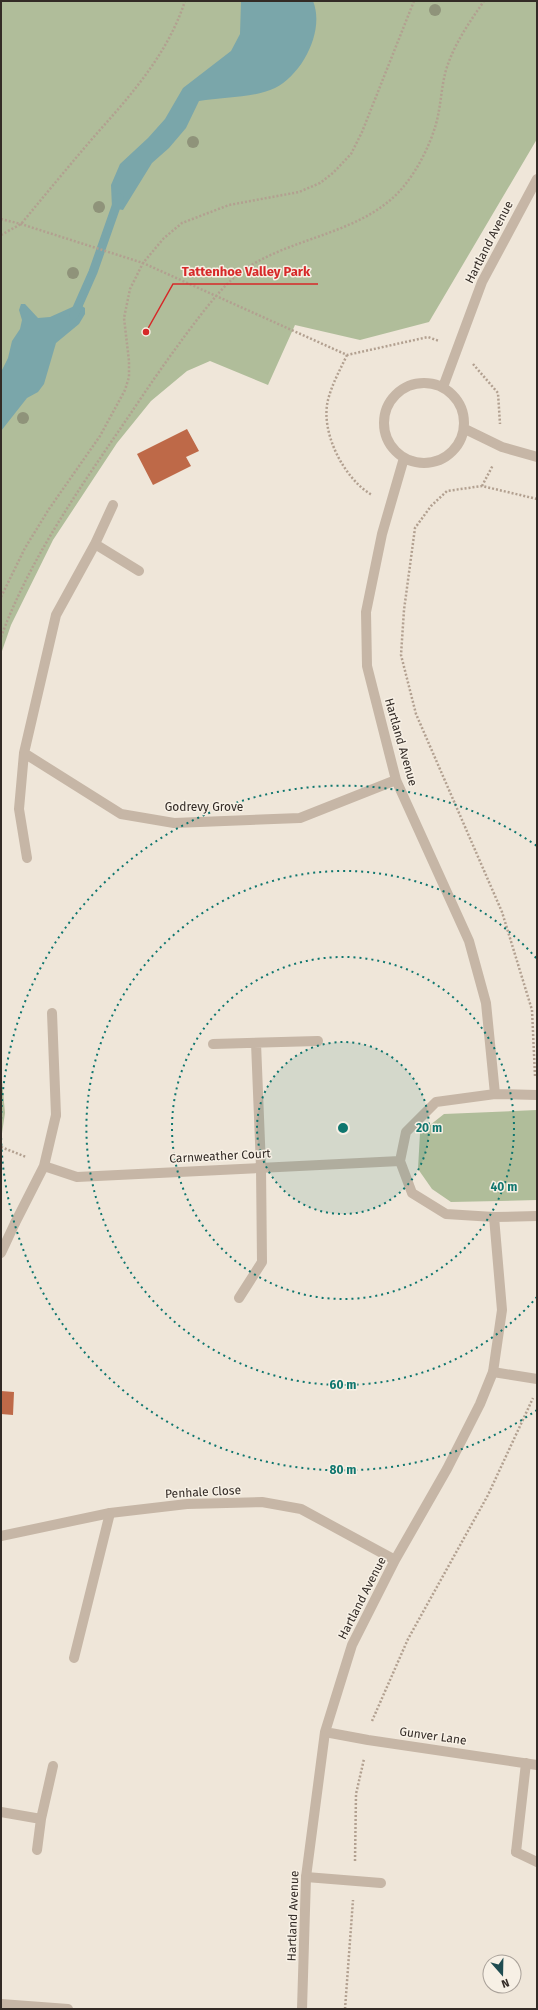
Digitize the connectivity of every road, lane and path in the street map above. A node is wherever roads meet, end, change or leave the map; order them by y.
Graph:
1 (185, 1) edge
2 (414, 1) edge
3 (484, 1) edge
4 (537, 179) edge
5 (1, 219) edge
6 (21, 224) junction
7 (1, 235) edge
8 (143, 263) junction
9 (216, 297) junction
10 (443, 387) junction
11 (465, 429) junction
12 (537, 457) edge
13 (404, 458) junction
14 (537, 499) edge
15 (113, 505) dead end
16 (390, 505) junction
17 (95, 544) junction
18 (139, 571) dead end
19 (1, 597) edge
20 (1, 637) edge
21 (24, 753) junction
22 (396, 780) junction
23 (28, 858) dead end
24 (52, 1013) dead end
25 (318, 1042) dead end
26 (256, 1043) junction
27 (213, 1044) dead end
28 (495, 1094) junction
29 (537, 1095) edge
30 (1, 1148) edge
31 (400, 1161) junction
32 (44, 1166) junction
33 (261, 1167) junction
34 (537, 1216) edge
35 (494, 1217) junction
36 (1, 1254) edge
37 (239, 1298) dead end
38 (493, 1372) junction
39 (537, 1379) edge
40 (534, 1396) dead end
41 (110, 1513) junction
42 (1, 1536) edge
43 (396, 1560) junction
44 (74, 1658) dead end
45 (325, 1732) junction
46 (368, 1740) junction
47 (526, 1763) junction
48 (537, 1764) edge
49 (53, 1766) dead end
50 (1, 1812) edge
51 (41, 1819) junction
52 (37, 1850) dead end
53 (537, 1862) edge
54 (306, 1877) junction
55 (354, 1882) junction
56 (381, 1883) dead end
57 (1, 2004) edge
58 (68, 2009) edge
59 (302, 2009) edge
60 (345, 2009) edge

1 - 6 path
2 - 8 path
3 - 9 path
4 - 10 street, Hartland Avenue
5 - 6 path
6 - 7 path
6 - 8 path
8 - 9 path
8 - 19 path
9 - 16 path
9 - 20 path
10 - 11 street
10 - 13 street
11 - 12 street
11 - 13 street
13 - 16 street, Hartland Avenue
14 - 29 path
15 - 17 street
16 - 22 street, Hartland Avenue
17 - 18 street
17 - 21 street
21 - 22 street, Godrevy Grove
21 - 23 street
22 - 28 street, Hartland Avenue
24 - 32 street
25 - 26 street
26 - 27 street
26 - 33 street
28 - 29 street
28 - 31 street
30 - 32 path
31 - 33 street, Carnweather Court
31 - 35 street
32 - 33 street, Carnweather Court
32 - 36 street
33 - 37 street
34 - 35 street
35 - 38 street, Hartland Avenue
38 - 39 street
38 - 43 street, Hartland Avenue
40 - 46 path
41 - 42 street, Penhale Close
41 - 43 street, Penhale Close
41 - 44 street
43 - 45 street, Hartland Avenue
45 - 46 street, Gunver Lane
45 - 54 street, Hartland Avenue
46 - 47 street, Gunver Lane
46 - 55 path
47 - 48 street, Gunver Lane
47 - 53 street
49 - 51 street
50 - 51 street
51 - 52 street
54 - 55 street
54 - 59 street, Hartland Avenue
55 - 56 street
55 - 60 path
57 - 58 street

